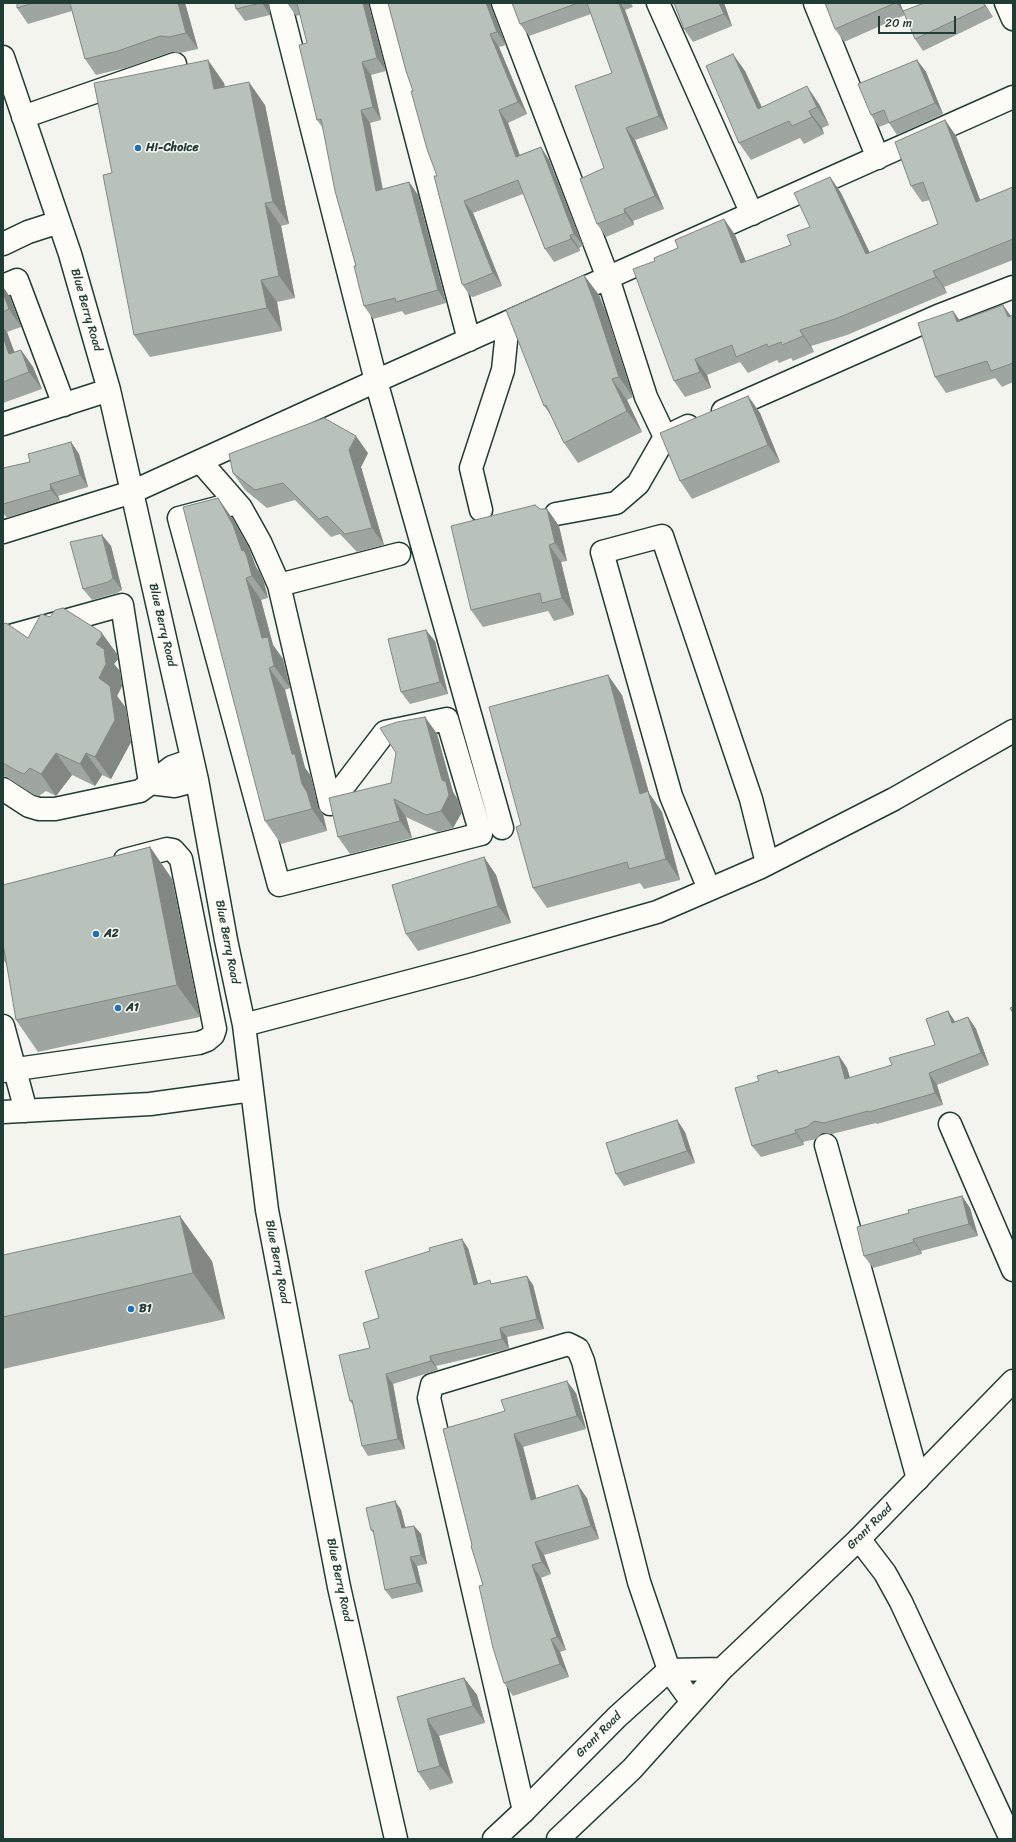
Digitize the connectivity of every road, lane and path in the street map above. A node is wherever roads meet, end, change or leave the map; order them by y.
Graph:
1 (280, 3) edge
2 (381, 3) edge
3 (503, 3) edge
4 (659, 3) edge
5 (815, 3) edge
6 (1006, 3) edge
7 (1013, 19) edge
8 (3, 57) edge
9 (175, 64) dead end
10 (1013, 97) edge
11 (23, 117) junction
12 (878, 158) junction
13 (752, 214) junction
14 (59, 222) junction
15 (3, 244) edge
16 (608, 278) junction
17 (3, 286) edge
18 (1013, 288) edge
19 (508, 322) junction
20 (469, 340) junction
21 (376, 381) junction
22 (109, 390) junction
23 (64, 405) junction
24 (3, 424) edge
25 (665, 437) junction
26 (200, 461) junction
27 (132, 492) junction
28 (236, 503) junction
29 (481, 510) dead end
30 (556, 514) dead end
31 (3, 532) edge
32 (399, 554) dead end
33 (279, 585) junction
34 (3, 638) edge
35 (1013, 731) edge
36 (194, 770) junction
37 (150, 783) junction
38 (3, 789) edge
39 (502, 828) dead end
40 (768, 863) junction
41 (108, 864) edge
42 (709, 889) junction
43 (244, 1025) junction
44 (3, 1026) edge
45 (9, 1070) edge
46 (252, 1090) junction
47 (26, 1111) junction
48 (3, 1112) edge
49 (950, 1124) dead end
50 (826, 1145) dead end
51 (1013, 1270) edge
52 (1013, 1381) edge
53 (918, 1478) junction
54 (859, 1539) junction
55 (722, 1669) junction
56 (669, 1670) junction
57 (692, 1702) junction
58 (524, 1812) junction
59 (396, 1839) edge
60 (494, 1839) edge
61 (558, 1839) edge
62 (1012, 1839) edge

1 - 21 street
2 - 20 street
3 - 16 street
4 - 13 street
5 - 12 street
6 - 7 street
8 - 11 street, Blue Berry Road
9 - 11 street
10 - 12 street
11 - 14 street, Blue Berry Road
12 - 13 street
13 - 16 street
14 - 15 street
14 - 22 street, Blue Berry Road
16 - 19 street
16 - 25 street
17 - 23 street
18 - 25 street
19 - 20 street
19 - 29 street
20 - 21 street
21 - 26 street
21 - 39 street
22 - 23 street
22 - 27 street, Blue Berry Road
23 - 24 street
25 - 30 street
26 - 27 street
26 - 28 street
27 - 31 street
27 - 36 street, Blue Berry Road
28 - 33 street
28 - 33 street
32 - 33 street
34 - 37 street
35 - 40 street
36 - 37 street
36 - 43 street, Blue Berry Road
37 - 38 street
40 - 42 street
40 - 42 street
41 - 45 street
42 - 43 street
43 - 46 street, Blue Berry Road
44 - 45 street
45 - 47 street
46 - 47 street
46 - 59 street, Blue Berry Road
47 - 48 street
49 - 51 street
50 - 53 street
52 - 53 street, Grant Road
53 - 54 street, Grant Road
54 - 55 street, Grant Road
54 - 62 street
55 - 56 street
55 - 57 street, Grant Road
56 - 57 street
56 - 58 street, Grant Road
56 - 58 street
57 - 61 street, Grant Road
58 - 60 street, Grant Road

